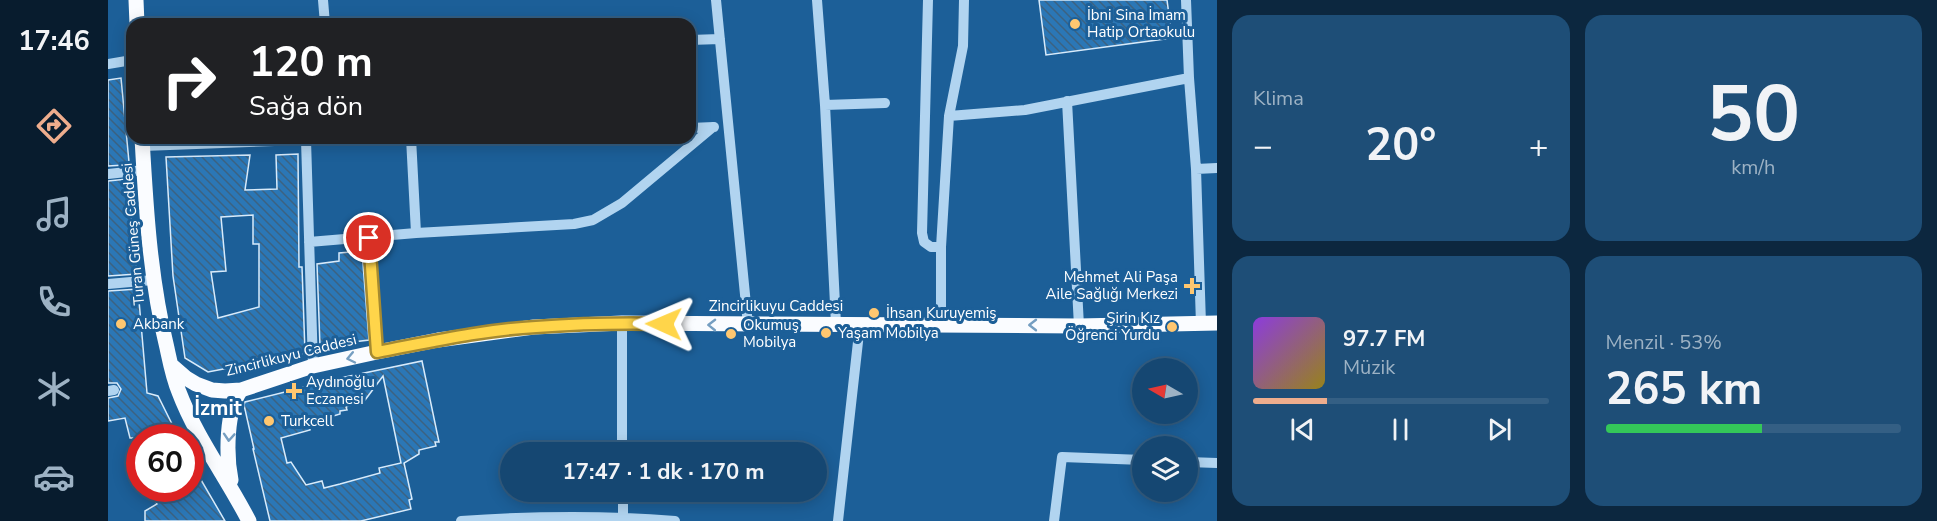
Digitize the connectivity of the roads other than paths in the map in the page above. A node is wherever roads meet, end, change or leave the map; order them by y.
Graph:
1 (136, 0) edge
2 (323, 0) edge
3 (716, 0) edge
4 (817, 0) edge
5 (927, 0) edge
6 (964, 0) edge
7 (1186, 0) edge
8 (137, 18) edge
9 (324, 18) edge
10 (720, 39) junction
11 (696, 40) edge
12 (126, 61) edge
13 (108, 64) edge
14 (1189, 78) junction
15 (1067, 101) junction
16 (885, 103) dead end
17 (825, 105) junction
18 (949, 116) junction
19 (727, 126) junction
20 (713, 127) junction
21 (696, 128) edge
22 (696, 141) edge
23 (143, 144) edge
24 (306, 144) edge
25 (411, 144) edge
26 (693, 144) edge
27 (1217, 168) edge
28 (1196, 169) junction
29 (144, 170) junction
30 (108, 174) edge
31 (416, 233) junction
32 (369, 238) junction
33 (309, 242) junction
34 (941, 247) junction
35 (153, 280) junction
36 (108, 284) edge
37 (622, 323) junction
38 (1217, 323) edge
39 (836, 324) junction
40 (860, 324) junction
41 (1201, 324) junction
42 (748, 325) junction
43 (941, 325) junction
44 (1079, 326) junction
45 (377, 352) junction
46 (171, 365) junction
47 (313, 366) junction
48 (241, 390) junction
49 (622, 442) edge
50 (1132, 460) edge
51 (1198, 462) edge
52 (1217, 463) edge
53 (232, 487) junction
54 (622, 502) edge
55 (623, 517) junction
56 (247, 520) edge
57 (460, 521) edge
58 (675, 521) edge
59 (838, 521) edge
60 (1054, 521) edge

1 - 8 main road
2 - 9 street
3 - 10 street
4 - 17 street
5 - 34 street
6 - 18 street
7 - 14 street
10 - 11 street
10 - 19 street
12 - 13 street
14 - 15 street
14 - 28 street
15 - 18 street
15 - 44 street
16 - 17 street
17 - 39 street
18 - 34 street
19 - 20 street
19 - 42 street
20 - 21 street
20 - 22 street
23 - 29 main road, Turan Güneş Caddesi
24 - 33 street
25 - 31 street
26 - 31 street
27 - 28 street
28 - 41 street
29 - 30 street
29 - 35 main road, Turan Güneş Caddesi
31 - 32 street
32 - 33 street
32 - 45 street
33 - 47 street
34 - 43 street
35 - 36 street
35 - 46 main road, Turan Güneş Caddesi
42 -> 37 main road, Zincirlikuyu Caddesi
37 - 45 main road, Zincirlikuyu Caddesi
37 - 49 street
38 - 41 main road, Zincirlikuyu Caddesi
39 - 40 main road, Zincirlikuyu Caddesi
39 - 42 main road, Zincirlikuyu Caddesi
40 - 43 main road, Zincirlikuyu Caddesi
40 - 59 street
41 - 44 main road, Zincirlikuyu Caddesi
44 -> 43 main road, Zincirlikuyu Caddesi
45 -> 47 main road, Zincirlikuyu Caddesi
46 - 48 main road, Zincirlikuyu Caddesi
46 - 53 main road, Turan Güneş Caddesi
47 - 48 main road, Zincirlikuyu Caddesi
48 -> 53 main road
50 - 60 street
51 - 52 street
53 - 56 main road, Turan Güneş Caddesi
54 - 55 street
55 - 57 street
55 - 58 street

